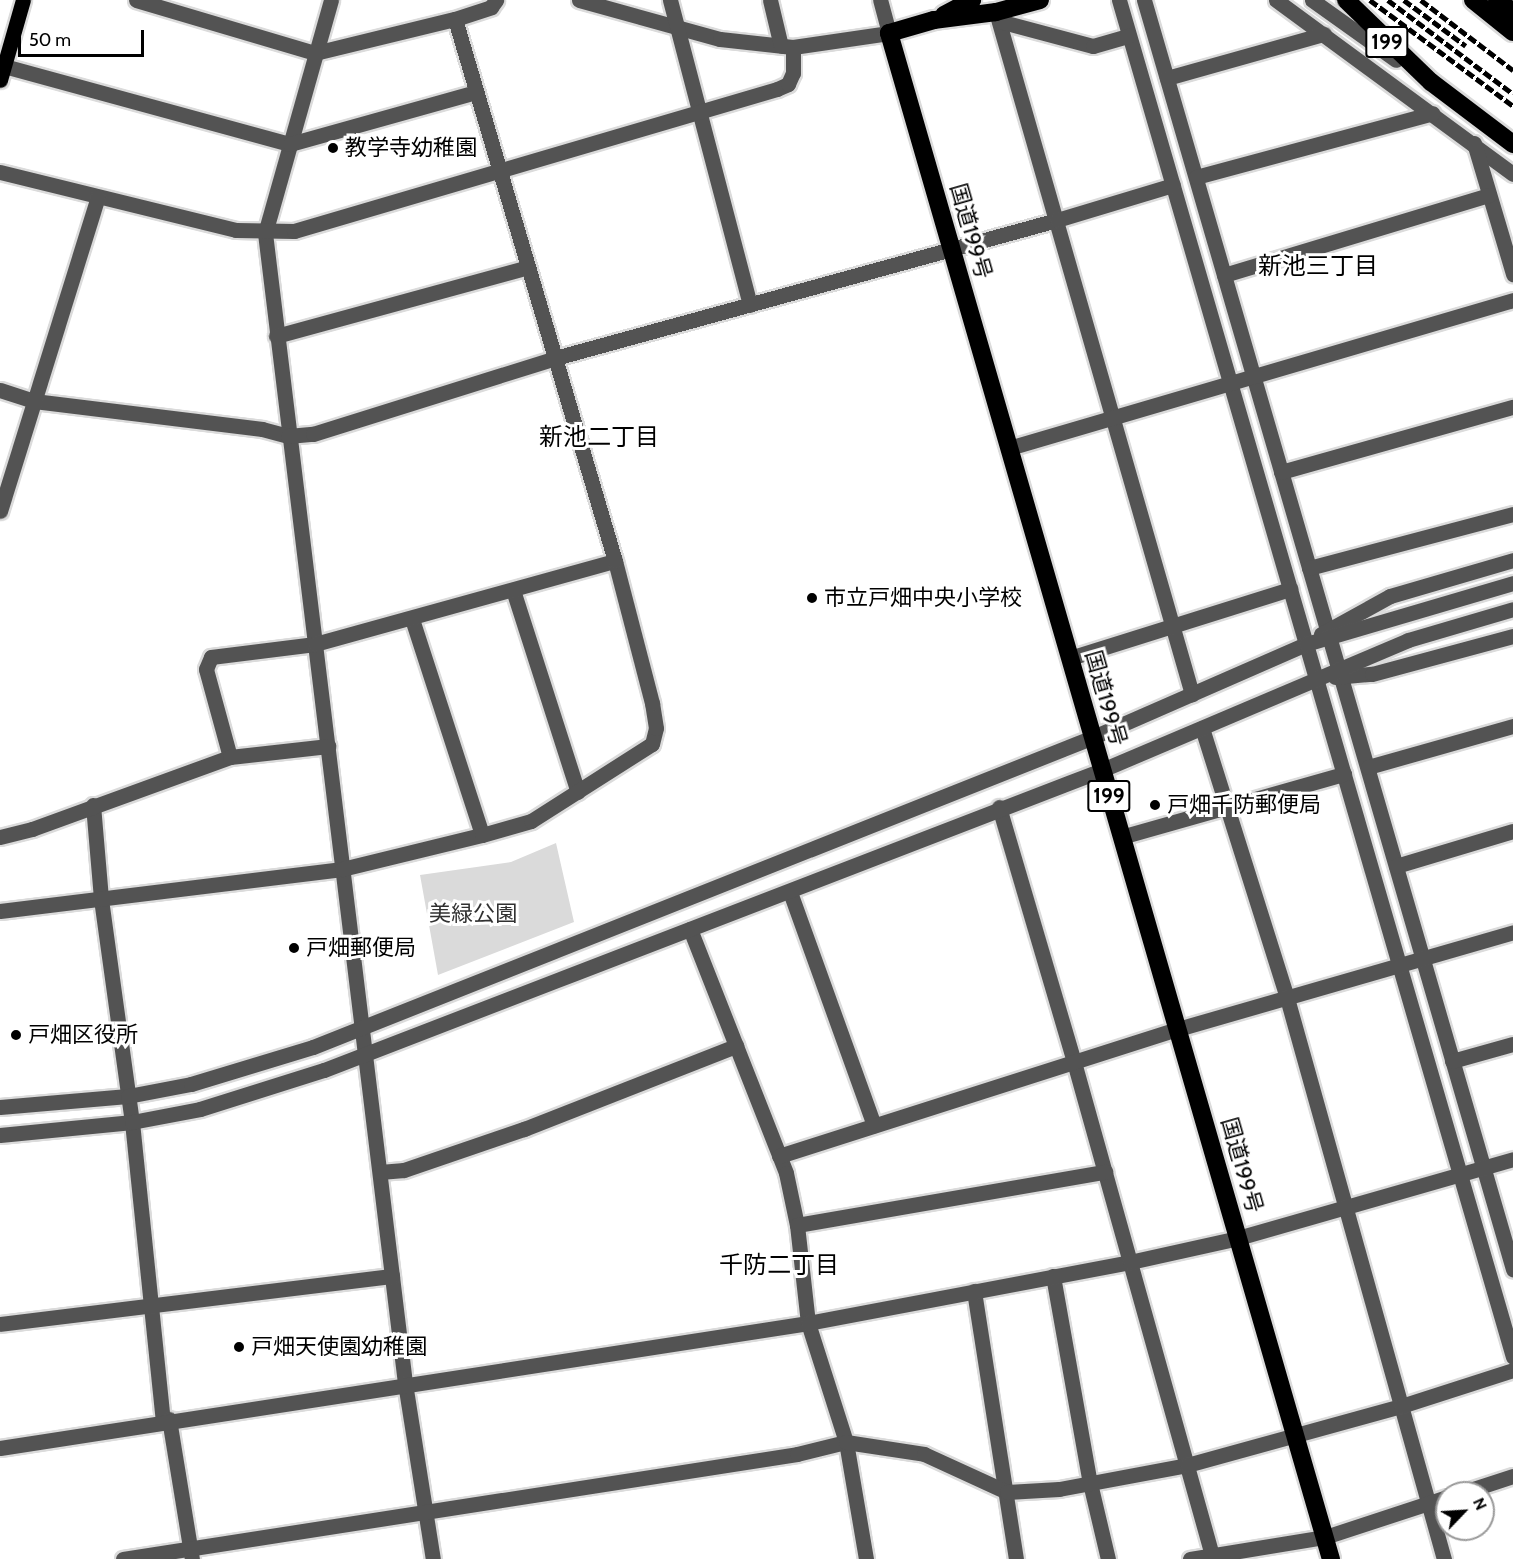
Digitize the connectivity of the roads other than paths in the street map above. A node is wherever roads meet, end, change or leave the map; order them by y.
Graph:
1 (23, 0) edge
2 (136, 0) edge
3 (331, 0) edge
4 (496, 0) edge
5 (670, 0) edge
6 (770, 0) edge
7 (880, 0) edge
8 (972, 0) edge
9 (1040, 0) edge
10 (1119, 0) edge
11 (1144, 0) edge
12 (1276, 0) edge
13 (1312, 0) edge
14 (1334, 0) edge
15 (1346, 0) edge
16 (1473, 0) edge
17 (1497, 0) edge
18 (586, 1) edge
19 (1513, 12) edge
20 (998, 17) junction
21 (455, 19) junction
22 (934, 20) junction
23 (678, 30) junction
24 (1513, 32) edge
25 (889, 33) junction
26 (1324, 34) junction
27 (1129, 36) junction
28 (787, 47) junction
29 (315, 53) junction
30 (1396, 60) junction
31 (2, 73) edge
32 (1167, 78) junction
33 (1431, 82) junction
34 (476, 92) junction
35 (700, 112) junction
36 (1433, 113) junction
37 (1474, 143) junction
38 (290, 144) junction
39 (1513, 144) edge
40 (0, 172) edge
41 (499, 172) junction
42 (1513, 174) edge
43 (1196, 177) junction
44 (1173, 185) junction
45 (1490, 195) junction
46 (98, 197) junction
47 (1057, 220) junction
48 (265, 233) junction
49 (952, 250) junction
50 (528, 267) junction
51 (1513, 274) edge
52 (1224, 275) junction
53 (1513, 300) edge
54 (750, 305) junction
55 (276, 336) junction
56 (555, 358) junction
57 (1253, 375) junction
58 (1230, 382) junction
59 (0, 390) edge
60 (34, 401) junction
61 (1513, 407) edge
62 (1114, 415) junction
63 (288, 436) junction
64 (1009, 448) junction
65 (1281, 472) junction
66 (0, 511) edge
67 (1513, 514) edge
68 (1513, 560) edge
69 (615, 561) junction
70 (1309, 568) junction
71 (1513, 583) edge
72 (1290, 589) junction
73 (513, 590) junction
74 (1513, 609) edge
75 (412, 619) junction
76 (1173, 628) junction
77 (1329, 633) junction
78 (1513, 636) edge
79 (315, 644) junction
80 (1306, 644) junction
81 (1070, 658) junction
82 (1342, 672) junction
83 (1315, 678) junction
84 (1192, 694) junction
85 (1513, 726) edge
86 (1202, 728) junction
87 (1093, 737) junction
88 (327, 746) junction
89 (230, 757) junction
90 (1368, 767) junction
91 (1102, 770) junction
92 (1344, 774) junction
93 (578, 792) junction
94 (93, 805) junction
95 (999, 807) junction
96 (1227, 808) junction
97 (1513, 831) edge
98 (482, 835) junction
99 (0, 837) edge
100 (1121, 837) junction
101 (1396, 866) junction
102 (342, 869) junction
103 (789, 892) junction
104 (101, 899) junction
105 (0, 911) edge
106 (690, 929) junction
107 (1513, 932) edge
108 (1424, 958) junction
109 (1399, 965) junction
110 (1287, 998) junction
111 (362, 1027) junction
112 (1178, 1029) junction
113 (1513, 1044) edge
114 (736, 1046) junction
115 (365, 1054) junction
116 (1452, 1060) junction
117 (1074, 1062) junction
118 (128, 1096) junction
119 (0, 1107) edge
120 (132, 1122) junction
121 (874, 1125) junction
122 (0, 1135) edge
123 (778, 1155) junction
124 (1513, 1159) edge
125 (1483, 1167) junction
126 (380, 1172) junction
127 (1105, 1172) junction
128 (1459, 1173) junction
129 (1346, 1208) junction
130 (797, 1225) junction
131 (1238, 1238) junction
132 (1130, 1262) junction
133 (1513, 1266) edge
134 (392, 1276) junction
135 (1053, 1276) junction
136 (974, 1291) junction
137 (152, 1306) junction
138 (808, 1323) junction
139 (0, 1324) edge
140 (1513, 1358) edge
141 (1513, 1370) edge
142 (405, 1383) junction
143 (1401, 1406) junction
144 (166, 1419) junction
145 (1294, 1434) junction
146 (846, 1442) junction
147 (0, 1448) edge
148 (1187, 1465) junction
149 (1513, 1476) edge
150 (1495, 1482) edge
151 (1090, 1483) junction
152 (1007, 1492) junction
153 (1435, 1501) edge
154 (1427, 1504) junction
155 (425, 1510) junction
156 (1325, 1537) junction
157 (191, 1554) edge
158 (1213, 1557) edge
159 (123, 1559) edge
160 (433, 1559) edge
161 (866, 1559) edge
162 (1016, 1559) edge
163 (1108, 1559) edge
164 (1190, 1559) edge
165 (1331, 1559) edge
166 (1444, 1559) edge

1 - 31 main road
2 - 29 street
3 - 29 street
4 - 21 street
5 - 23 street
6 - 28 street
7 - 25 street
8 - 22 highway
9 - 20 highway
10 - 27 street
11 - 32 street
12 - 26 street
13 - 30 street
14 - 30 highway, 199
15 - 33 highway, 199
16 - 24 highway
17 - 19 highway
18 - 23 street
20 - 22 highway
20 - 27 street
20 - 47 street
21 - 29 street
21 - 34 street
22 - 25 highway
23 - 28 street
23 - 35 street
25 - 28 street
25 - 49 highway, 国道199号 / 199
26 - 32 street
26 - 36 street
27 - 44 street
28 - 35 street
29 - 38 street
30 - 33 highway, 199
31 - 38 street
32 - 43 street
33 - 39 highway, 199
34 - 38 street
34 - 41 street
35 - 41 street
35 - 54 street
36 - 37 street
36 - 43 street
37 - 42 street
37 - 45 street
38 - 48 street
40 - 46 street
41 - 48 street
41 - 50 street
43 - 52 street
44 - 47 street
44 - 58 street
45 - 51 street
45 - 52 street
46 - 48 street
46 - 60 street
47 - 49 street
47 - 62 street
48 - 55 street
49 - 54 street
49 - 64 highway, 国道199号 / 199
50 - 55 street
50 - 56 street
52 - 57 street
53 - 57 street
54 - 56 street
55 - 63 street
56 - 63 street
56 - 69 street
57 - 58 street
57 - 65 street
58 - 62 street
58 - 72 street
59 - 60 street
60 - 63 street
60 - 66 street
61 - 65 street
62 - 64 street
62 - 76 street
63 - 79 street
64 - 81 highway, 国道199号 / 199
65 - 70 street
67 - 70 street
68 - 77 street
69 - 73 street
69 - 93 street
70 - 77 street
71 - 77 street
72 - 76 street
72 - 80 street
73 - 75 street
73 - 93 street
74 - 82 street
75 - 79 street
75 - 98 street
76 - 81 street
76 - 84 street
77 - 80 street
77 - 82 street
78 - 82 street
79 - 88 street
79 - 89 street
80 - 83 street
80 - 84 street
81 - 87 highway, 国道199号 / 199
82 - 83 street
82 - 90 street
83 - 86 street
83 - 92 street
84 - 87 street
85 - 90 street
86 - 91 street
86 - 96 street
87 - 91 highway, 国道199号 / 199
87 - 111 street
88 - 89 street
88 - 102 street
89 - 94 street
90 - 101 street
91 - 95 street
91 - 100 highway, 国道199号 / 199
92 - 96 street
92 - 109 street
93 - 98 street
94 - 99 street
94 - 104 street
95 - 103 street
95 - 117 street
96 - 100 street
96 - 110 street
97 - 101 street
98 - 102 street
100 - 112 highway, 国道199号 / 199
101 - 108 street
102 - 104 street
102 - 111 street
103 - 106 street
103 - 121 street
104 - 105 street
104 - 118 street
106 - 114 street
106 - 115 street
107 - 108 street
108 - 109 street
108 - 116 street
109 - 110 street
109 - 128 street
110 - 112 street
110 - 129 street
111 - 115 street
111 - 118 street
112 - 117 street
112 - 131 highway, 国道199号 / 199
113 - 116 street
114 - 123 street
114 - 126 street
115 - 120 street
115 - 126 street
116 - 125 street
117 - 121 street
117 - 127 street
118 - 119 street
118 - 120 street
120 - 122 street
120 - 137 street
121 - 123 street
123 - 130 street
124 - 125 street
125 - 128 street
125 - 133 street
126 - 134 street
127 - 130 street
127 - 132 street
128 - 129 street
128 - 140 street
129 - 131 street
129 - 143 street
130 - 138 street
131 - 132 street
131 - 145 highway, 国道199号 / 199
132 - 135 street
132 - 148 street
134 - 137 street
134 - 142 street
135 - 136 street
135 - 151 street
136 - 138 street
136 - 152 street
137 - 139 street
137 - 144 street
138 - 142 street
138 - 146 street
141 - 143 street
142 - 144 street
142 - 155 street
143 - 145 street
143 - 154 street
144 - 147 street
144 - 157 street
145 - 148 street
145 - 156 highway, 国道199号 / 199
146 - 152 street
146 - 155 street
146 - 161 street
148 - 151 street
148 - 158 street
149 - 150 street
151 - 152 street
151 - 163 street
152 - 162 street
153 - 154 street
154 - 156 street
154 - 166 street
155 - 157 street
155 - 160 street
156 - 158 street
156 - 165 highway, 国道199号 / 199
157 - 159 street
158 - 164 street

